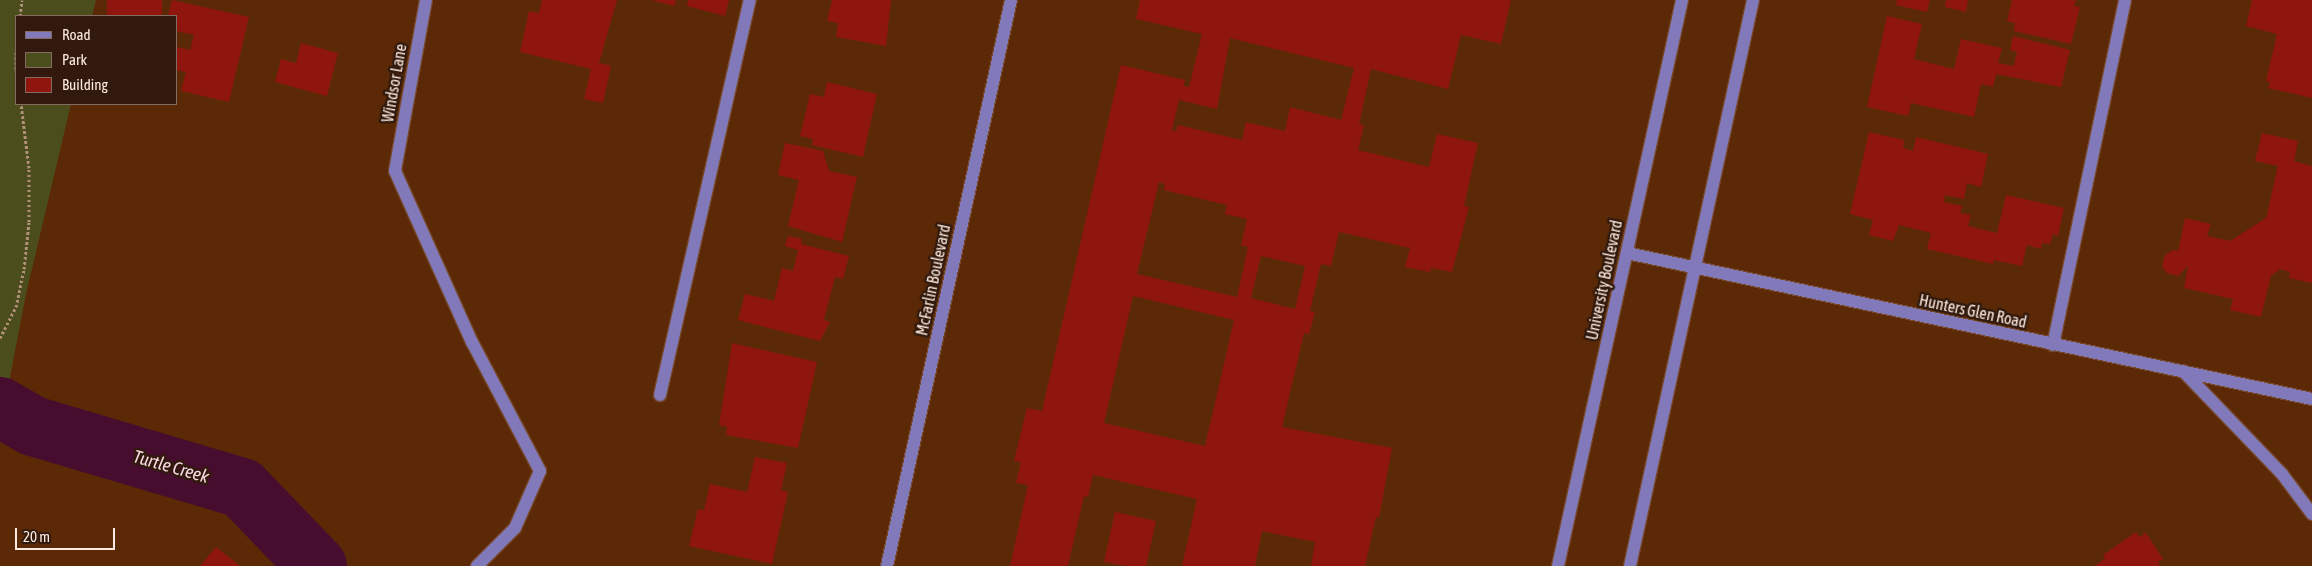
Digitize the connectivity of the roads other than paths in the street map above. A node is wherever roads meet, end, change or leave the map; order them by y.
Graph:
1 (426, 0) edge
2 (750, 0) edge
3 (1011, 0) edge
4 (1682, 0) edge
5 (1752, 0) edge
6 (2125, 0) edge
7 (1627, 253) junction
8 (1695, 266) junction
9 (2053, 346) junction
10 (2183, 371) junction
11 (660, 395) dead end
12 (2312, 399) edge
13 (2312, 514) edge
14 (477, 566) edge
15 (888, 566) edge
16 (1558, 566) edge
17 (1630, 566) edge

1 - 14 street, Windsor Lane
2 - 11 street
3 - 15 street, McFarlin Boulevard
4 - 7 street, University Boulevard
5 - 8 street
6 - 9 street
7 - 8 street, Hunters Glen Road
7 - 16 street, University Boulevard
8 - 9 street, Hunters Glen Road
8 - 17 street
9 - 10 street, Hunters Glen Road
10 - 12 street, Hunters Glen Road
10 - 13 street

